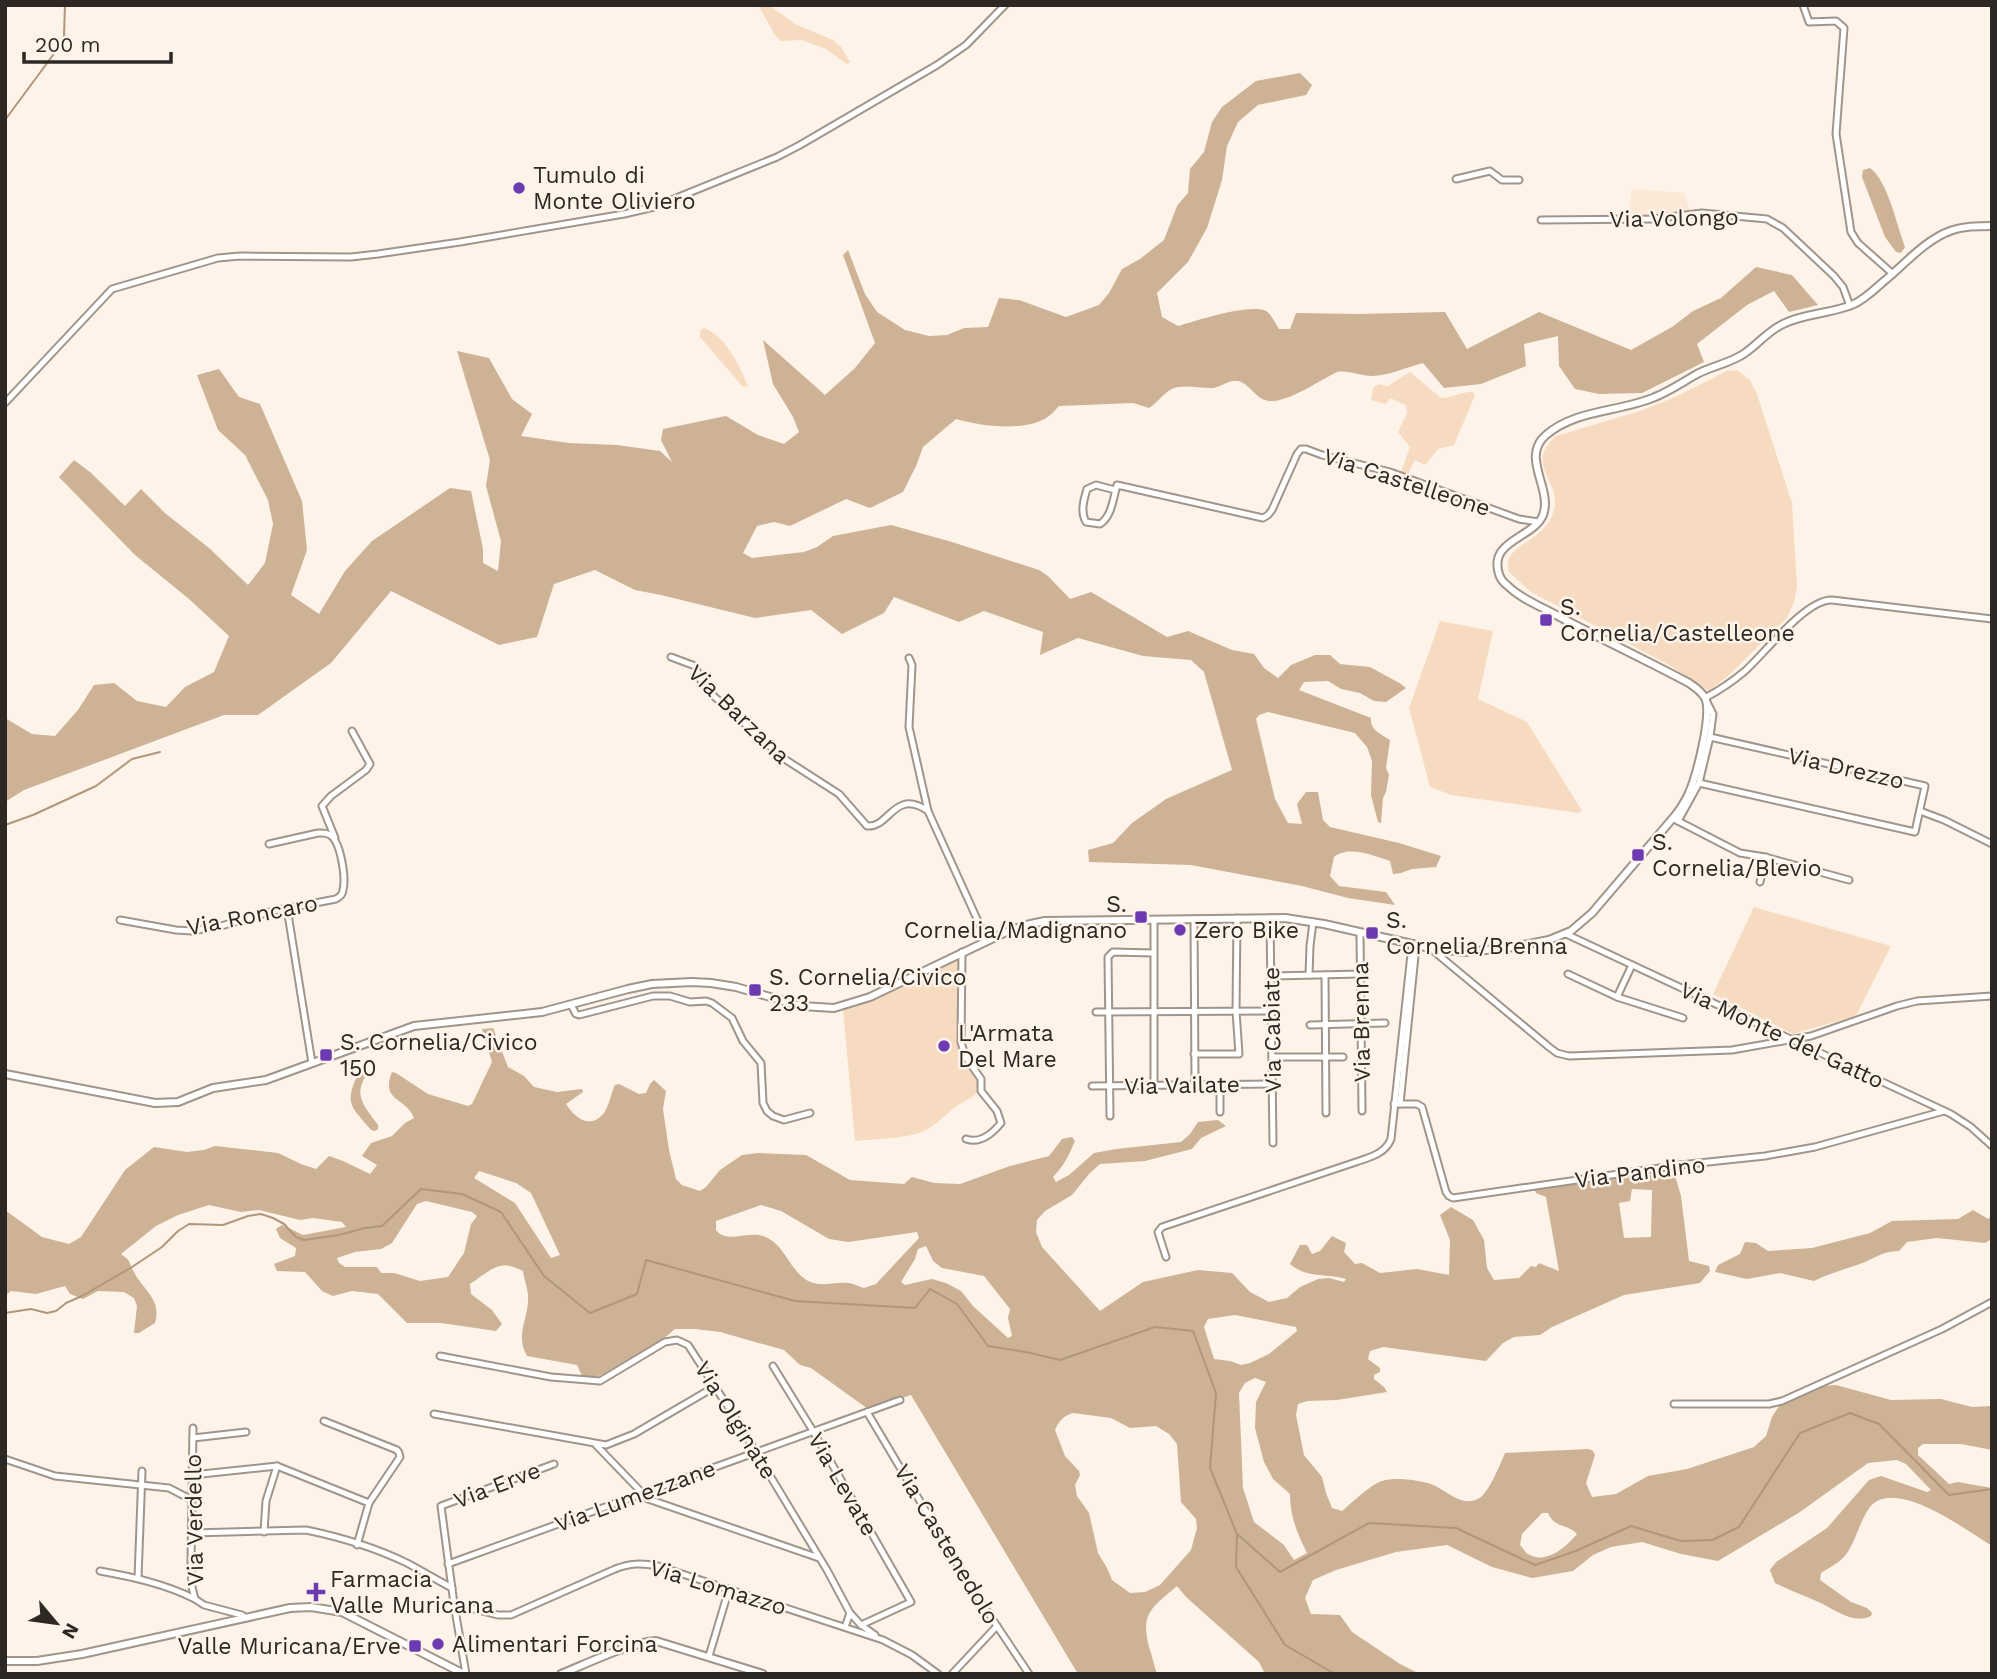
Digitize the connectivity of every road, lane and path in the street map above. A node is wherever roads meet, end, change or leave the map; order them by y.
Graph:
1 (1005, 5) edge
2 (1803, 5) edge
3 (1456, 180) dead end
4 (1519, 180) dead end
5 (1541, 220) dead end
6 (1992, 226) edge
7 (1893, 274) junction
8 (1850, 306) junction
9 (5, 403) edge
10 (1115, 491) junction
11 (1538, 522) junction
12 (1992, 619) edge
13 (671, 657) dead end
14 (909, 658) dead end
15 (1705, 698) junction
16 (352, 731) dead end
17 (1710, 737) junction
18 (1699, 783) junction
19 (928, 811) junction
20 (1920, 811) junction
21 (1676, 819) junction
22 (269, 844) dead end
23 (337, 844) junction
24 (1992, 844) edge
25 (1766, 857) junction
26 (1849, 880) dead end
27 (1760, 881) dead end
28 (287, 908) junction
29 (1237, 918) junction
30 (1270, 918) junction
31 (1194, 919) junction
32 (120, 920) dead end
33 (1154, 920) junction
34 (1313, 922) junction
35 (1360, 933) junction
36 (1566, 934) junction
37 (987, 941) junction
38 (1414, 945) junction
39 (1430, 948) junction
40 (962, 952) junction
41 (1153, 953) junction
42 (1632, 965) junction
43 (1360, 974) junction
44 (1568, 974) dead end
45 (1309, 975) junction
46 (1325, 975) junction
47 (1272, 976) junction
48 (1617, 996) junction
49 (1992, 996) edge
50 (571, 1005) junction
51 (1194, 1011) junction
52 (1236, 1011) junction
53 (1272, 1011) junction
54 (1096, 1012) dead end
55 (1110, 1012) junction
56 (1153, 1012) junction
57 (1683, 1018) dead end
58 (1385, 1023) dead end
59 (1326, 1024) junction
60 (1361, 1024) junction
61 (1310, 1025) dead end
62 (1793, 1040) junction
63 (1194, 1054) junction
64 (1273, 1057) junction
65 (1343, 1057) dead end
66 (1326, 1058) junction
67 (312, 1063) junction
68 (5, 1073) edge
69 (1195, 1083) junction
70 (1220, 1083) junction
71 (1273, 1084) junction
72 (1154, 1085) junction
73 (1092, 1086) dead end
74 (1110, 1086) junction
75 (1397, 1104) junction
76 (1362, 1111) dead end
77 (1944, 1111) junction
78 (1220, 1112) dead end
79 (810, 1113) dead end
80 (1326, 1113) dead end
81 (1110, 1116) dead end
82 (966, 1139) dead end
83 (1273, 1143) dead end
84 (1992, 1146) edge
85 (1166, 1257) dead end
86 (1992, 1302) edge
87 (440, 1356) dead end
88 (773, 1366) dead end
89 (716, 1386) junction
90 (900, 1400) dead end
91 (1674, 1404) dead end
92 (867, 1412) junction
93 (434, 1414) dead end
94 (324, 1420) dead end
95 (193, 1428) dead end
96 (246, 1432) dead end
97 (813, 1432) junction
98 (193, 1438) junction
99 (596, 1444) junction
100 (756, 1452) junction
101 (5, 1459) edge
102 (554, 1464) dead end
103 (277, 1466) junction
104 (142, 1471) dead end
105 (192, 1475) junction
106 (140, 1485) junction
107 (642, 1494) junction
108 (192, 1500) junction
109 (369, 1503) junction
110 (264, 1532) junction
111 (192, 1533) junction
112 (357, 1545) junction
113 (819, 1558) junction
114 (449, 1564) junction
115 (100, 1571) dead end
116 (138, 1578) junction
117 (452, 1588) junction
118 (729, 1589) junction
119 (195, 1599) junction
120 (454, 1604) junction
121 (850, 1613) junction
122 (246, 1618) junction
123 (862, 1625) junction
124 (997, 1626) junction
125 (845, 1627) junction
126 (883, 1640) junction
127 (709, 1656) junction
128 (5, 1661) edge
129 (465, 1674) edge
130 (561, 1674) edge
131 (763, 1674) edge
132 (939, 1674) edge
133 (952, 1674) edge
134 (1028, 1674) edge

1 - 9 street
2 - 7 street
3 - 4 street
5 - 8 street, Via Volongo
6 - 7 street
7 - 8 street
8 - 11 street
10 - 10 street, Via Castelleone
10 - 11 street, Via Castelleone
11 - 15 street
12 - 15 street
13 - 19 street, Via Barzana
14 - 19 street
15 - 17 street
15 - 21 street
16 - 23 street
17 - 18 street
17 - 20 street, Via Drezzo
18 - 20 street, Via Drezzo
18 - 21 street
19 - 37 street
20 - 24 street
21 - 25 street
21 - 36 street
22 - 23 street
23 - 28 street, Via Roncaro
25 - 26 street
25 - 27 street
28 - 32 street, Via Roncaro
28 - 67 street
29 - 30 street
29 - 31 street
29 - 52 street
30 - 34 street
30 - 47 street, Via Cabiate
31 - 33 street
31 - 51 street
33 - 37 street
33 - 41 street
34 - 35 street
34 - 45 street
35 - 38 street
35 - 43 street, Via Brenna
36 - 39 street
36 - 42 street, Via Monte del Gatto
37 - 40 street
38 - 39 street
38 - 75 street
39 - 62 street
40 - 50 street
40 - 82 street
41 - 55 street
41 - 56 street
42 - 48 street
42 - 62 street, Via Monte del Gatto
43 - 46 street
43 - 60 street, Via Brenna
44 - 48 street
45 - 46 street
45 - 47 street
46 - 59 street
47 - 53 street, Via Cabiate
48 - 57 street
49 - 62 street
50 - 67 street
50 - 79 street
51 - 52 street
51 - 56 street
51 - 63 street
52 - 53 street
52 - 63 street
53 - 64 street, Via Cabiate
54 - 55 street
55 - 56 street
55 - 74 street
56 - 72 street
58 - 60 street
59 - 60 street
59 - 61 street
59 - 66 street
60 - 76 street, Via Brenna
62 - 77 street, Via Monte del Gatto
63 - 69 street
64 - 66 street
64 - 71 street, Via Cabiate
65 - 66 street
66 - 80 street
67 - 68 street
69 - 70 street, Via Vailate
69 - 72 street, Via Vailate
70 - 71 street, Via Vailate
70 - 78 street
71 - 83 street, Via Cabiate
72 - 74 street, Via Vailate
73 - 74 street, Via Vailate
74 - 81 street
75 - 77 street, Via Pandino
75 - 85 street
77 - 84 street, Via Monte del Gatto
86 - 91 street
87 - 89 street, Via Olginate
88 - 97 street, Via Levate
89 - 99 street
89 - 100 street, Via Olginate
90 - 92 street, Via Lumezzane
92 - 97 street, Via Lumezzane
92 - 124 street, Via Castenedolo
93 - 99 street
94 - 109 street
95 - 98 street, Via Verdello
96 - 98 street
97 - 100 street, Via Lumezzane
97 - 123 street, Via Levate
98 - 105 street, Via Verdello
99 - 107 street
100 - 107 street, Via Lumezzane
100 - 113 street, Via Olginate
101 - 106 street
102 - 114 street, Via Erve
103 - 105 street
103 - 109 street
103 - 110 street
104 - 106 street
105 - 108 street, Via Verdello
106 - 108 street
106 - 116 street
107 - 113 street
107 - 114 street, Via Lumezzane
108 - 111 street, Via Verdello
109 - 112 street
110 - 111 street
110 - 112 street
111 - 119 street, Via Verdello
112 - 117 street
113 - 121 street, Via Olginate
114 - 117 street, Via Erve
115 - 116 street
116 - 119 street
117 - 120 street, Via Erve
118 - 120 street, Via Lomazzo
118 - 125 street, Via Lomazzo
118 - 127 street
119 - 122 street, Via Verdello
120 - 129 street, Via Erve
121 - 123 street, Via Olginate
121 - 125 street
122 - 128 street
122 - 129 street
123 - 126 street, Via Olginate
124 - 133 street
124 - 134 street, Via Castenedolo
125 - 126 street, Via Lomazzo
126 - 132 street, Via Lomazzo
127 - 130 street
127 - 131 street

